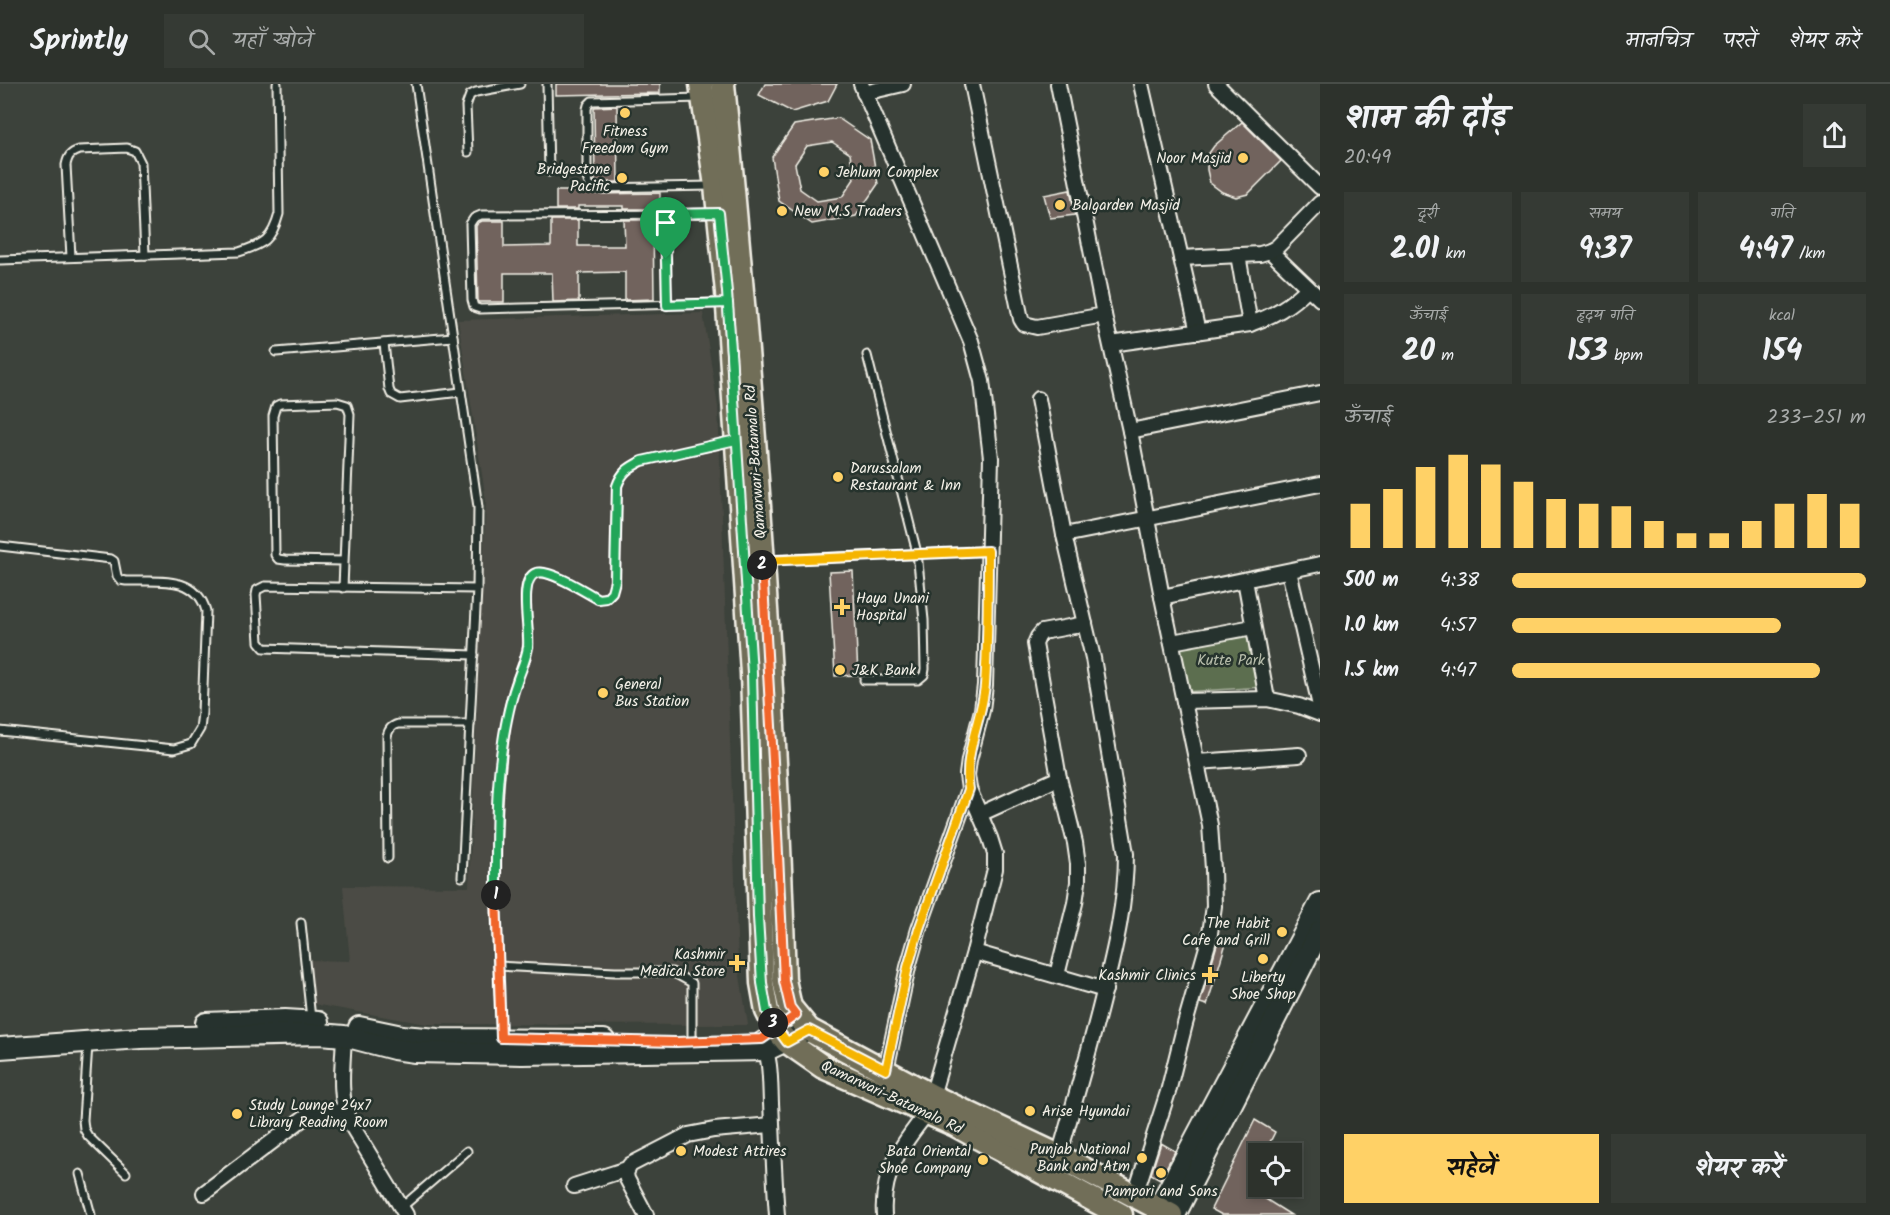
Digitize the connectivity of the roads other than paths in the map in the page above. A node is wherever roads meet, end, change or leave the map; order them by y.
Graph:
1 (277, 84) edge
2 (416, 84) edge
3 (520, 84) edge
4 (547, 84) edge
5 (723, 84) edge
6 (903, 84) edge
7 (972, 84) edge
8 (1058, 84) edge
9 (1141, 84) edge
10 (1216, 84) edge
11 (863, 89) edge
12 (702, 91) edge
13 (468, 152) dead end
14 (549, 172) dead end
15 (716, 186) junction
16 (1320, 187) edge
17 (1320, 203) edge
18 (719, 213) junction
19 (665, 214) junction
20 (1270, 251) junction
21 (145, 255) junction
22 (1238, 255) junction
23 (71, 257) junction
24 (1181, 258) junction
25 (0, 260) edge
26 (1308, 288) junction
27 (1320, 299) edge
28 (728, 303) junction
29 (667, 305) junction
30 (1104, 315) junction
31 (1250, 324) junction
32 (1198, 332) junction
33 (453, 337) junction
34 (384, 343) junction
35 (1111, 344) junction
36 (276, 352) dead end
37 (867, 355) dead end
38 (461, 393) junction
39 (1320, 393) edge
40 (1038, 399) dead end
41 (1130, 431) junction
42 (736, 440) junction
43 (1320, 484) edge
44 (1147, 519) junction
45 (1064, 535) junction
46 (0, 546) edge
47 (988, 551) junction
48 (916, 553) junction
49 (344, 561) junction
50 (762, 561) junction
51 (1320, 564) edge
52 (1289, 571) junction
53 (1245, 580) junction
54 (343, 588) junction
55 (477, 589) junction
56 (1162, 597) junction
57 (1085, 624) junction
58 (1253, 627) junction
59 (1172, 642) junction
60 (474, 655) junction
61 (864, 680) dead end
62 (1267, 699) junction
63 (1184, 701) junction
64 (1320, 706) edge
65 (1320, 714) edge
66 (470, 724) junction
67 (0, 731) edge
68 (1299, 755) dead end
69 (1197, 762) junction
70 (1059, 778) junction
71 (969, 789) junction
72 (980, 814) junction
73 (388, 858) dead end
74 (462, 877) dead end
75 (1320, 903) edge
76 (301, 923) dead end
77 (1320, 931) edge
78 (974, 952) junction
79 (498, 966) junction
80 (1057, 975) junction
81 (1105, 990) junction
82 (311, 1022) junction
83 (802, 1022) junction
84 (0, 1035) edge
85 (344, 1036) junction
86 (501, 1038) junction
87 (773, 1040) junction
88 (692, 1041) junction
89 (88, 1042) junction
90 (0, 1048) edge
91 (888, 1071) junction
92 (930, 1104) junction
93 (345, 1111) junction
94 (772, 1125) junction
95 (467, 1152) dead end
96 (1059, 1156) junction
97 (627, 1169) junction
98 (126, 1173) dead end
99 (80, 1174) dead end
100 (574, 1186) dead end
101 (204, 1193) dead end
102 (1135, 1195) junction
103 (404, 1211) edge
104 (1165, 1214) edge
105 (91, 1215) edge
106 (646, 1215) edge
107 (777, 1215) edge
108 (884, 1215) edge
109 (1120, 1215) edge

1 - 21 lane
2 - 33 lane
3 - 13 lane
4 - 14 lane
5 - 50 main road, Qamarwari-Batamalo Rd
6 - 11 street
7 - 30 street
8 - 30 street
9 - 24 street
10 - 16 street
11 - 47 street
12 - 15 main road, Qamarwari-Batamalo Rd
12 - 15 lane
15 - 18 main road, Qamarwari-Batamalo Rd
17 - 20 street
18 - 19 lane
18 - 28 main road, Qamarwari-Batamalo Rd
19 - 29 lane
19 - 29 lane
20 - 22 street
20 - 26 street
21 - 23 lane
21 - 23 lane
22 - 24 street
22 - 31 street
23 - 25 lane
24 - 32 street
26 - 27 street
26 - 31 street
28 - 29 lane
28 - 42 main road, Qamarwari-Batamalo Rd
30 - 35 street
31 - 32 street
32 - 35 street
33 - 34 lane
33 - 38 lane
34 - 36 lane
34 - 38 lane
35 - 41 street
37 - 48 lane
38 - 55 lane
39 - 41 street
40 - 45 street
41 - 44 street
42 - 79 lane
42 - 87 main road, Qamarwari-Batamalo Rd
43 - 44 street
44 - 45 street
44 - 56 street
45 - 57 street
46 - 67 lane
47 - 48 lane
47 - 71 street
48 - 50 lane
48 - 61 lane
49 - 49 lane
49 - 54 lane
50 - 83 main road, Qamarwari-Batamalo Rd
51 - 52 street
52 - 53 street
52 - 64 street
53 - 56 street
53 - 58 street
54 - 55 lane
54 - 60 lane
55 - 60 lane
56 - 59 street
57 - 70 street
57 - 81 street
58 - 59 street
58 - 62 street
59 - 63 street
60 - 66 lane
62 - 63 street
62 - 65 street
63 - 69 street
66 - 73 lane
66 - 74 lane
68 - 69 street
69 - 102 street
70 - 72 street
70 - 80 street
71 - 72 street
71 - 91 street
72 - 78 street
75 - 104 street
76 - 82 lane
77 - 104 street
78 - 80 street
78 - 92 street
79 - 86 lane
79 - 88 lane
80 - 81 street
81 - 96 street
82 - 84 street
82 - 86 street
83 - 87 street
83 - 91 main road, Qamarwari-Batamalo Rd
85 - 87 street
85 - 89 street
85 - 93 street
86 - 88 street
87 - 88 street
87 - 92 main road, Qamarwari-Batamalo Rd
87 - 94 street
89 - 90 street
89 - 98 lane
91 - 92 main road, Qamarwari-Batamalo Rd
92 - 96 main road
92 - 108 street
92 - 109 main road, Qamarwari-Batamalo Rd
93 - 101 street
93 - 103 street
94 - 97 street
94 - 107 street
95 - 103 lane
96 - 102 main road
97 - 100 street
97 - 106 street
99 - 105 lane
102 - 104 main road

